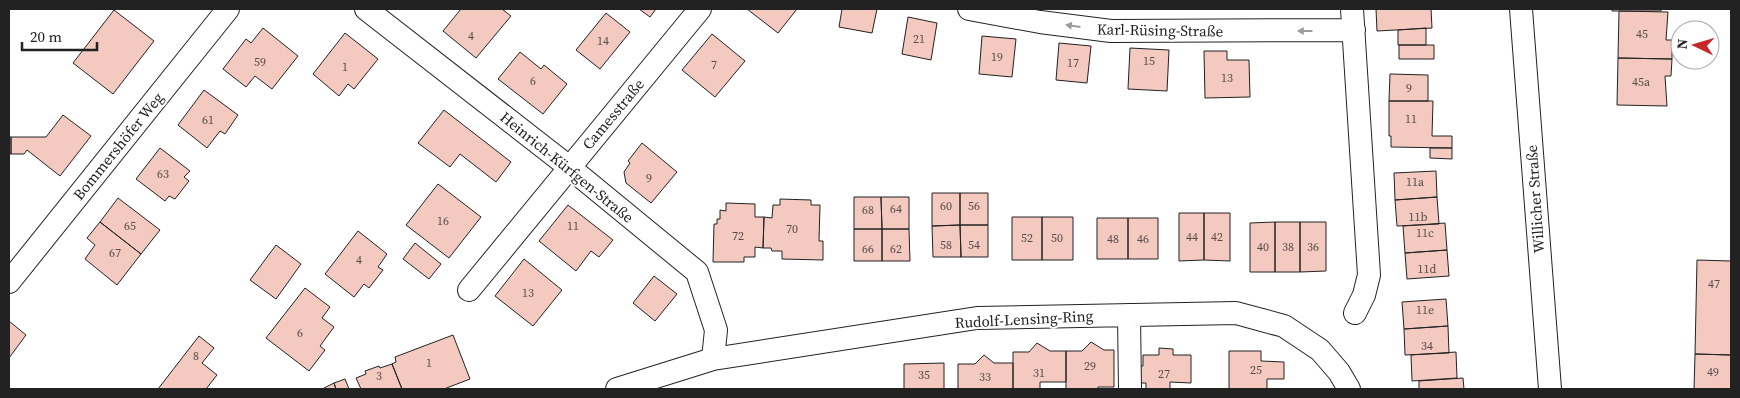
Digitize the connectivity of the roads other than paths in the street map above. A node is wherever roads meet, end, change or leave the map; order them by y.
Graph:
1 (228, 9) edge
2 (366, 9) edge
3 (700, 9) edge
4 (968, 9) edge
5 (1520, 9) edge
6 (1353, 20) edge
7 (569, 167) junction
8 (11, 273) edge
9 (469, 290) dead end
10 (1355, 313) dead end
11 (1129, 315) junction
12 (713, 359) junction
13 (617, 389) edge
14 (1130, 389) edge
15 (1350, 389) edge
16 (1550, 389) edge

1 - 8 street, Bommershöfer Weg
2 - 7 street, Heinrich-Kürfgen-Straße
3 - 7 street, Camesstraße
6 -> 4 street, Karl-Rüsing-Straße
5 - 16 street, Willicher Straße
6 - 10 street, Karl-Rüsing-Straße
7 - 9 street, Camesstraße
7 - 12 street, Heinrich-Kürfgen-Straße
11 - 12 street, Rudolf-Lensing-Ring
11 - 14 street
11 - 15 street, Rudolf-Lensing-Ring
12 - 13 street, Rudolf-Lensing-Ring

